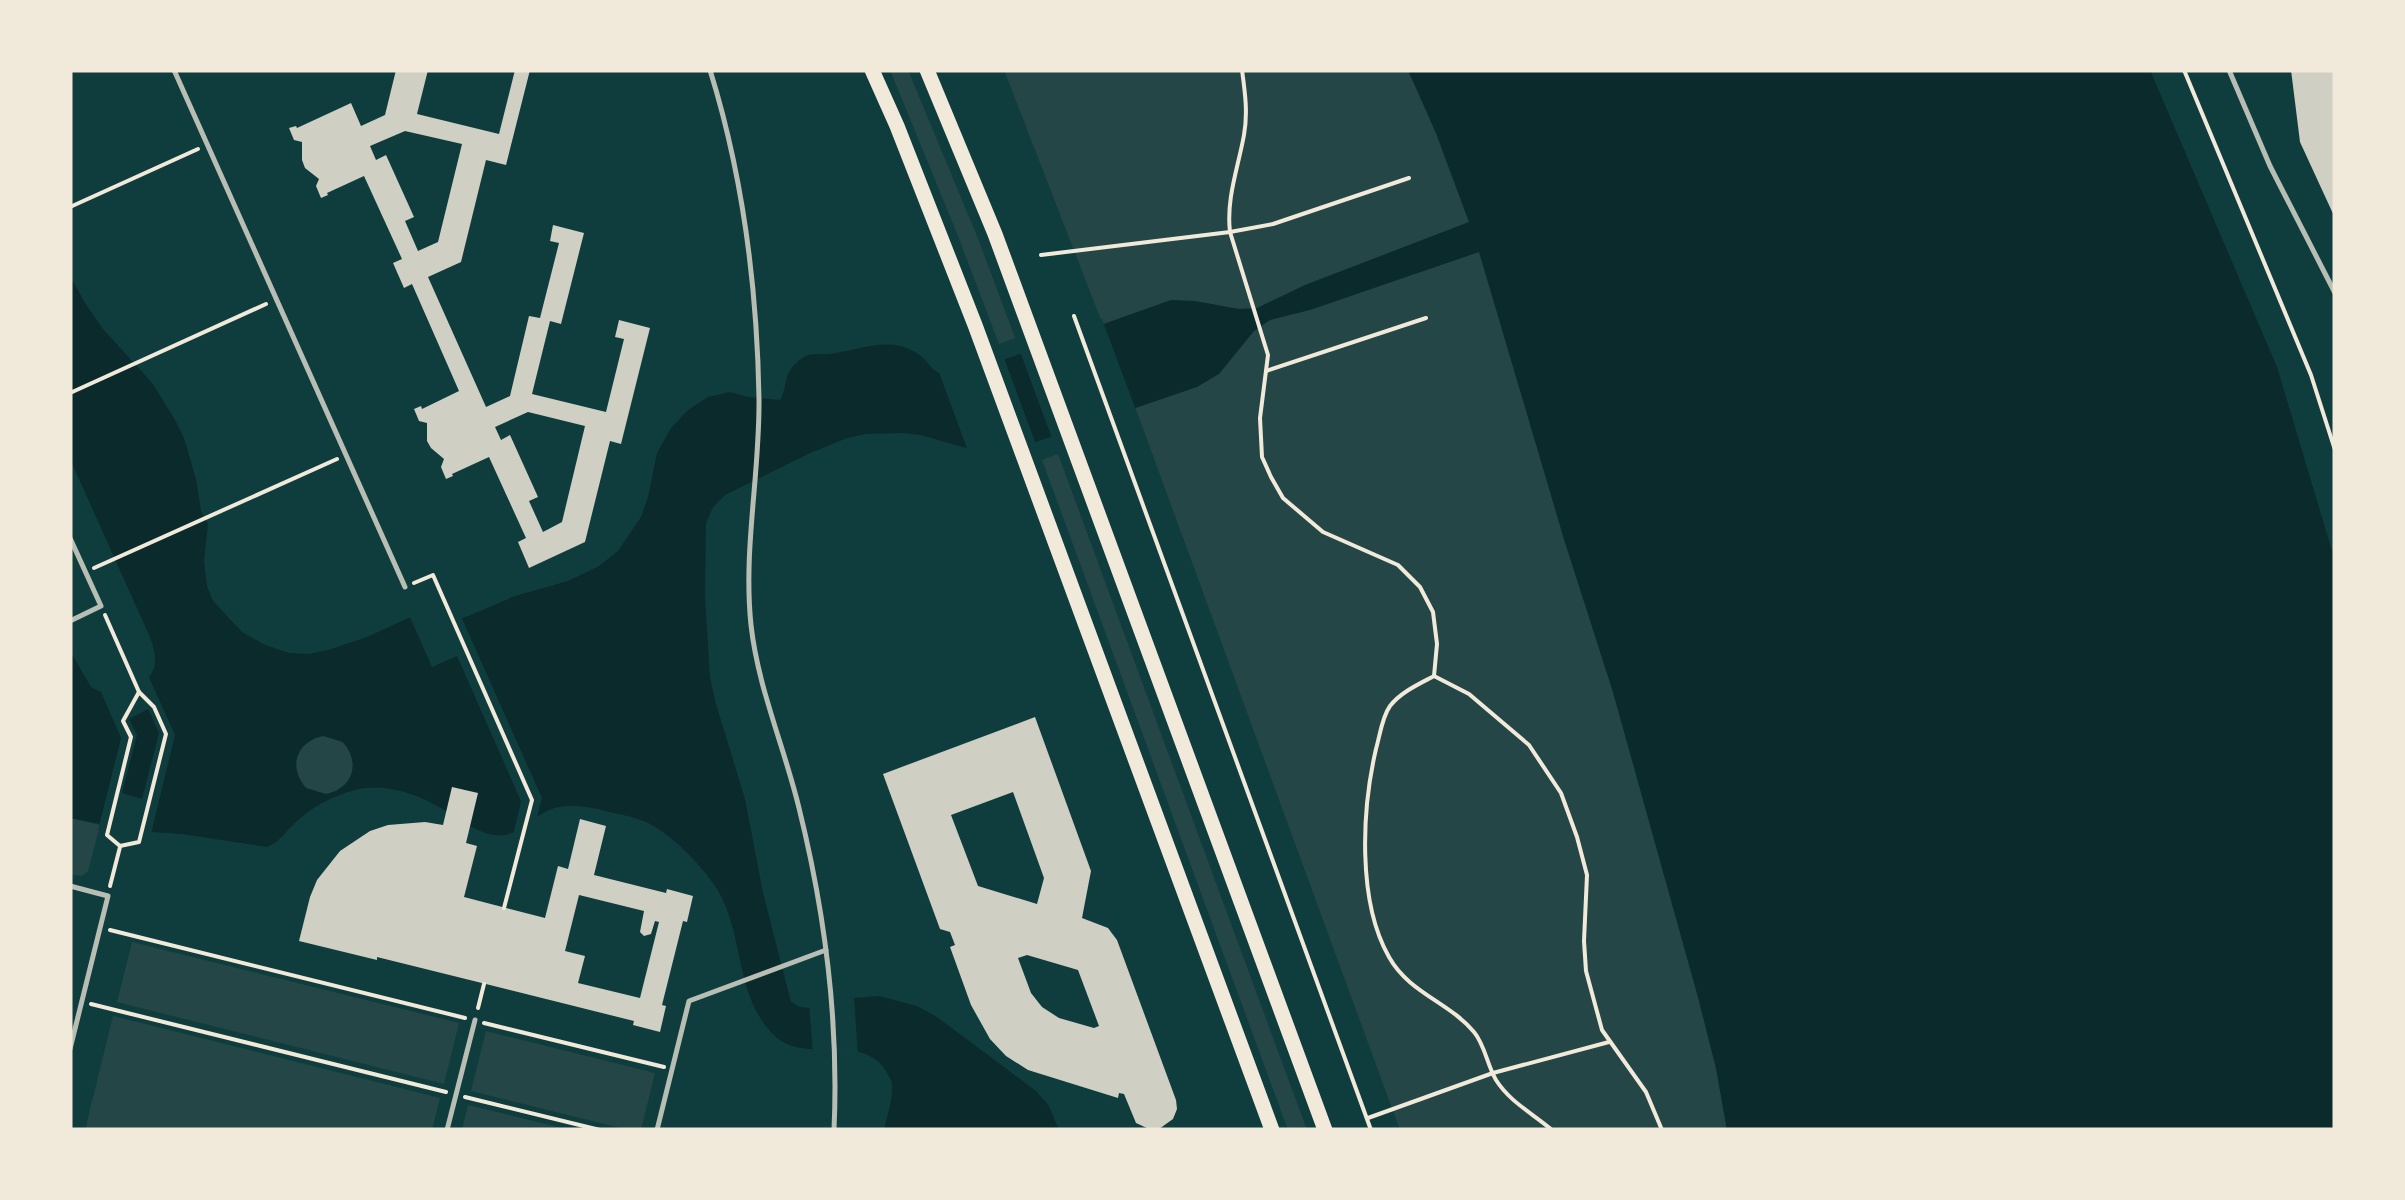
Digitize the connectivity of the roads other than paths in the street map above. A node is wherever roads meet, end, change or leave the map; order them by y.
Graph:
1 (174, 70) edge
2 (710, 70) edge
3 (872, 70) edge
4 (927, 70) edge
5 (2229, 70) edge
6 (2335, 292) edge
7 (70, 538) edge
8 (405, 587) road end
9 (70, 620) edge
10 (70, 886) edge
11 (826, 950) junction
12 (474, 1020) road end
13 (70, 1048) edge
14 (447, 1130) edge
15 (657, 1130) edge
16 (834, 1130) edge
17 (1272, 1130) edge
18 (1325, 1130) edge

1 - 8 lane
2 - 11 lane
3 - 17 main road
4 - 18 main road
5 - 6 lane
7 - 9 lane
10 - 13 lane
11 - 15 lane
11 - 16 lane
12 - 14 lane

